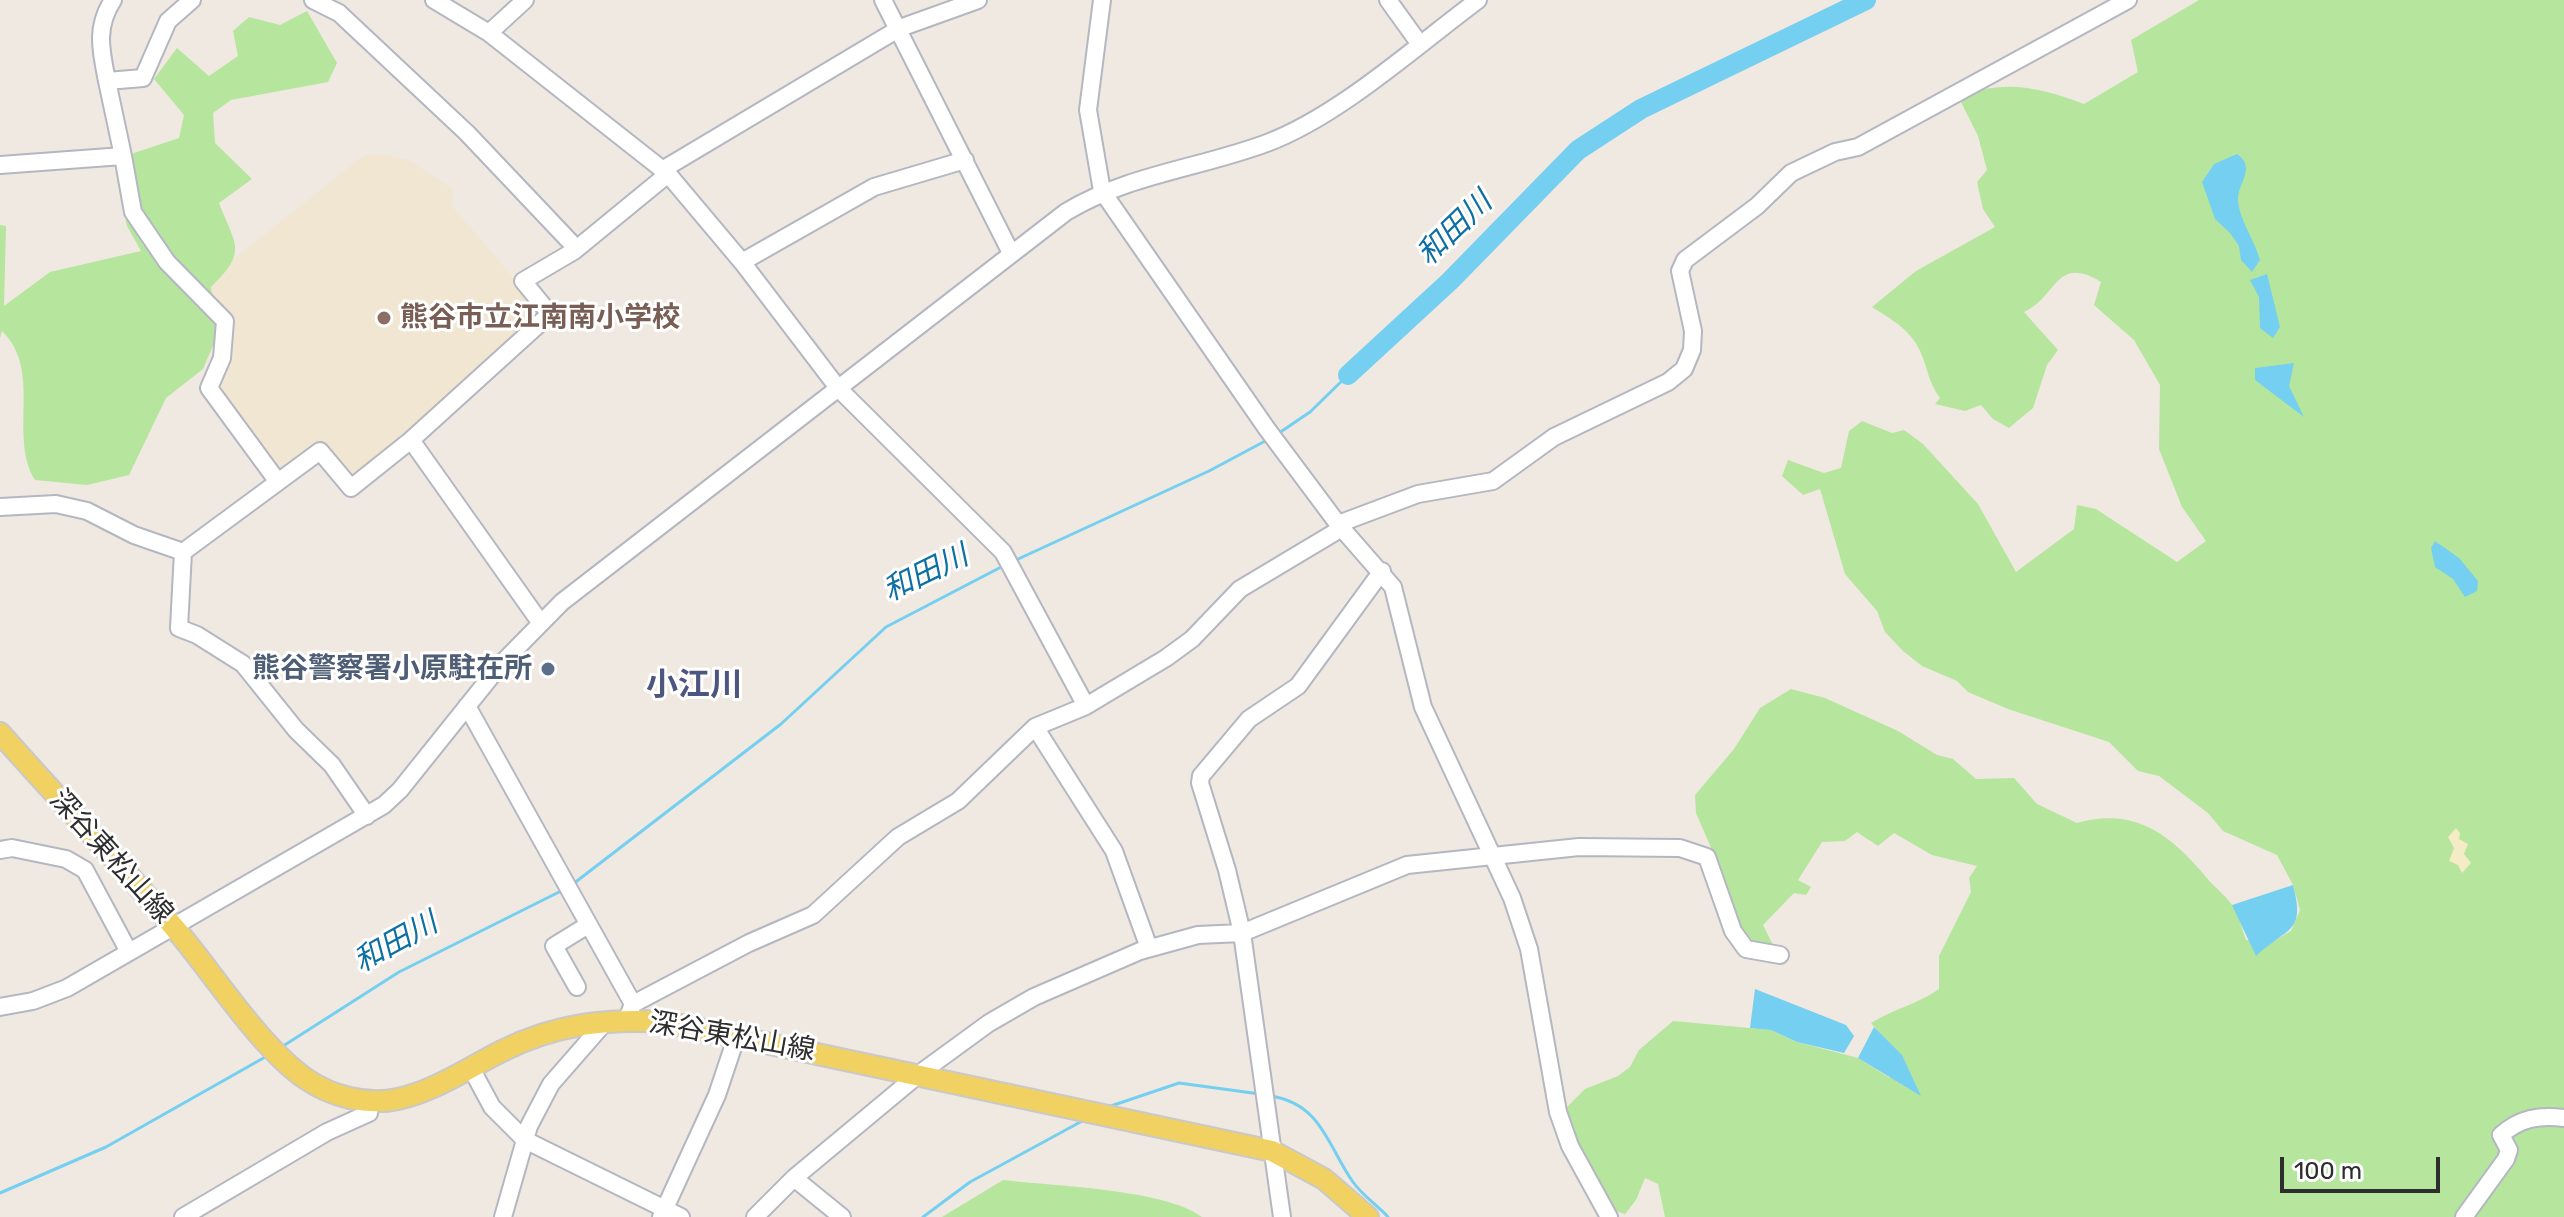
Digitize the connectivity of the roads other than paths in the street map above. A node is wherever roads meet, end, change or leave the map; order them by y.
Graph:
1 (113, 0) edge
2 (192, 0) edge
3 (313, 0) edge
4 (434, 0) edge
5 (525, 0) edge
6 (883, 0) edge
7 (978, 0) edge
8 (1102, 0) edge
9 (1388, 0) edge
10 (1478, 0) edge
11 (2128, 0) edge
12 (900, 28) junction
13 (489, 33) junction
14 (1419, 43) junction
15 (107, 81) junction
16 (123, 156) junction
17 (965, 160) junction
18 (0, 165) edge
19 (665, 172) junction
20 (1102, 191) junction
21 (576, 248) junction
22 (1011, 253) junction
23 (742, 262) junction
24 (838, 388) junction
25 (411, 440) junction
26 (278, 482) junction
27 (0, 507) edge
28 (1340, 526) junction
29 (183, 552) junction
30 (1382, 571) junction
31 (540, 622) junction
32 (467, 706) junction
33 (1086, 706) junction
34 (1035, 727) junction
35 (0, 733) edge
36 (367, 816) junction
37 (0, 850) edge
38 (1490, 854) junction
39 (588, 925) junction
40 (174, 927) junction
41 (1242, 933) junction
42 (1149, 948) junction
43 (129, 952) junction
44 (1780, 955) dead end
45 (577, 987) dead end
46 (0, 1007) edge
47 (630, 1012) junction
48 (606, 1021) junction
49 (737, 1035) junction
50 (471, 1068) junction
51 (919, 1074) junction
52 (370, 1101) junction
53 (2564, 1118) edge
54 (525, 1140) junction
55 (1272, 1151) junction
56 (794, 1178) junction
57 (662, 1214) edge
58 (183, 1217) edge
59 (503, 1217) edge
60 (681, 1217) edge
61 (755, 1217) edge
62 (842, 1217) edge
63 (1282, 1217) edge
64 (1368, 1217) edge
65 (1609, 1217) edge
66 (2464, 1217) edge

1 - 15 street
2 - 15 street
3 - 21 street
4 - 13 street
5 - 13 street
6 - 12 street
7 - 12 street
8 - 20 street
9 - 14 street
10 - 14 street
11 - 28 street
12 - 17 street
12 - 19 street
13 - 19 street
14 - 20 street
15 - 16 street
16 - 18 street
16 - 26 street
17 - 22 street
17 - 23 street
19 - 21 street
19 - 23 street
20 - 22 street
20 - 28 street
21 - 25 street
22 - 24 street
23 - 24 street
24 - 31 street
24 - 33 street
25 - 26 street
25 - 31 street
26 - 29 street
27 - 29 street
28 - 30 street
28 - 33 street
29 - 36 street
30 - 38 street
30 - 41 street
31 - 32 street
32 - 36 street
32 - 39 street
33 - 34 street
34 - 42 street
34 - 47 street
35 - 40 main road, 深谷東松山線
36 - 40 street
37 - 43 street
38 - 41 street
38 - 44 street
38 - 65 street
39 - 45 street
39 - 47 street
40 - 43 street
40 - 52 main road, 深谷東松山線
41 - 42 street
41 - 55 street
42 - 51 street
43 - 46 street
47 - 48 main road, 深谷東松山線
47 - 49 main road, 深谷東松山線
48 - 50 main road, 深谷東松山線
48 - 54 street
49 - 51 main road, 深谷東松山線
49 - 57 street
50 - 52 main road, 深谷東松山線
50 - 54 street
51 - 55 main road, 深谷東松山線
51 - 56 street
52 - 58 street
53 - 66 street
54 - 57 street
54 - 59 street
55 - 63 street
55 - 64 main road, 深谷東松山線
56 - 61 street
56 - 62 street
57 - 60 street

